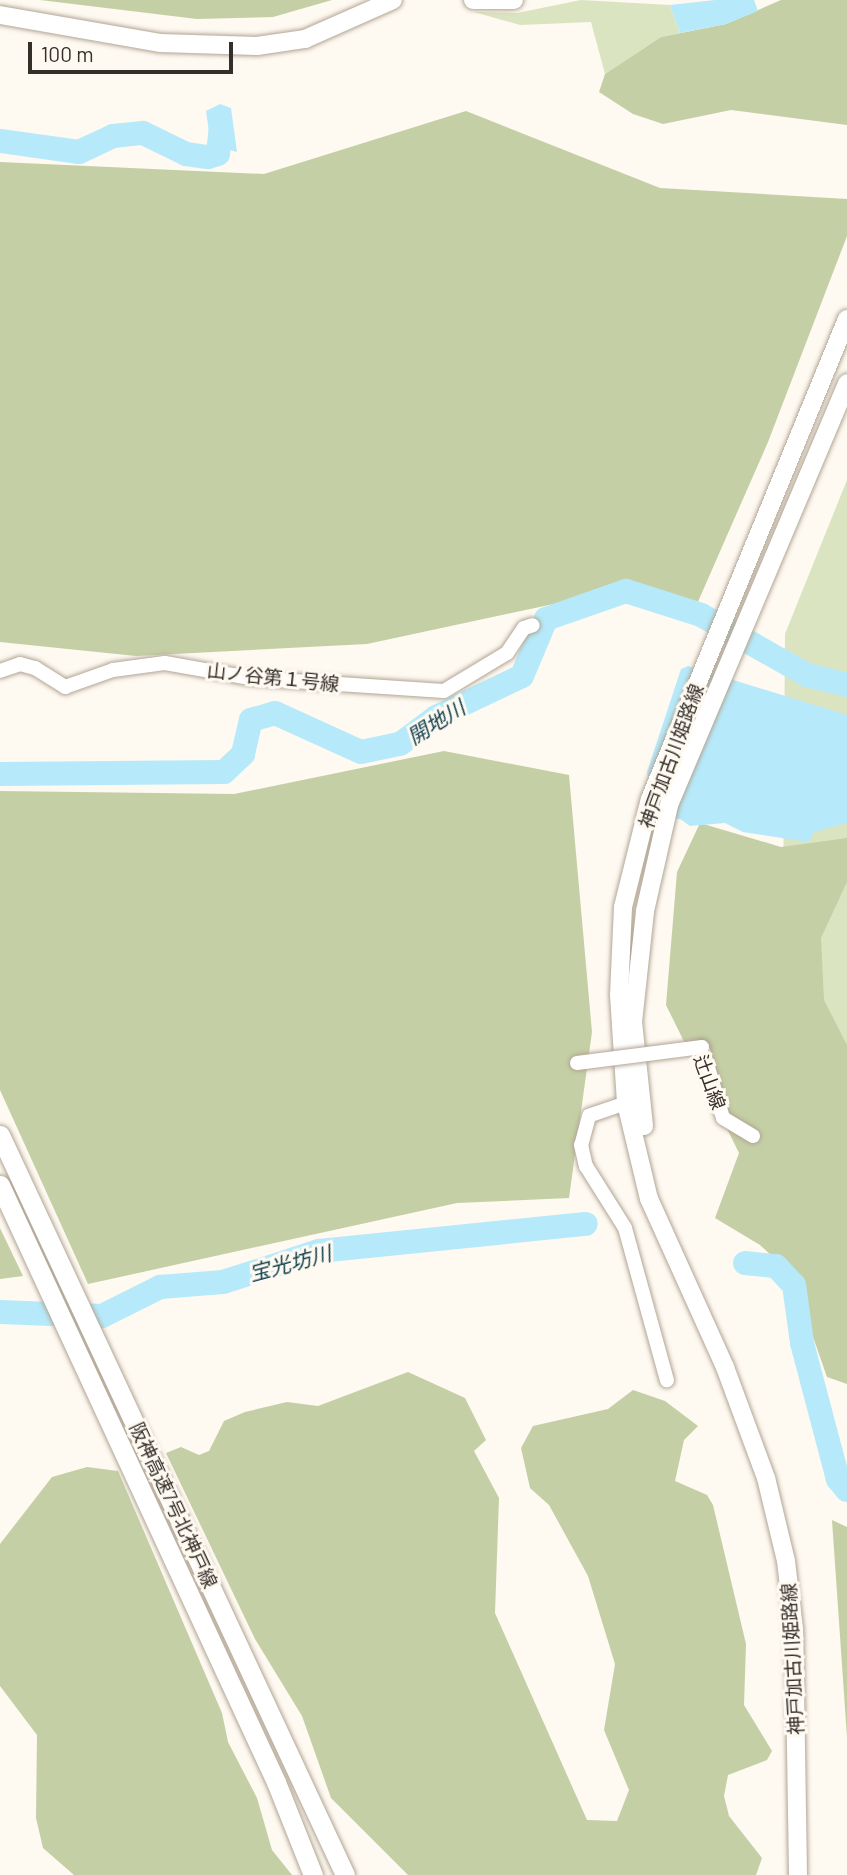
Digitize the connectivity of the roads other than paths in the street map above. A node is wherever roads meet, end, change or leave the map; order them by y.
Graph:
1 (393, 0) edge
2 (473, 0) edge
3 (514, 0) edge
4 (0, 15) edge
5 (847, 319) edge
6 (847, 383) edge
7 (533, 625) dead end
8 (0, 671) edge
9 (577, 1063) dead end
10 (626, 1103) junction
11 (0, 1135) edge
12 (753, 1136) dead end
13 (0, 1185) edge
14 (676, 1252) junction
15 (667, 1380) dead end
16 (313, 1875) edge
17 (345, 1875) edge
18 (798, 1875) edge

1 - 4 main road
2 - 3 main road
5 - 10 main road, 神戸加古川姫路線
6 - 14 main road, 神戸加古川姫路線
7 - 8 street, 山ノ谷第１号線
9 - 12 street, 辻山線, bridge
10 - 14 main road, 神戸加古川姫路線
10 - 15 street
11 - 17 highway, 阪神高速7号北神戸線
13 - 16 highway, 阪神高速7号北神戸線
14 - 18 main road, 神戸加古川姫路線

